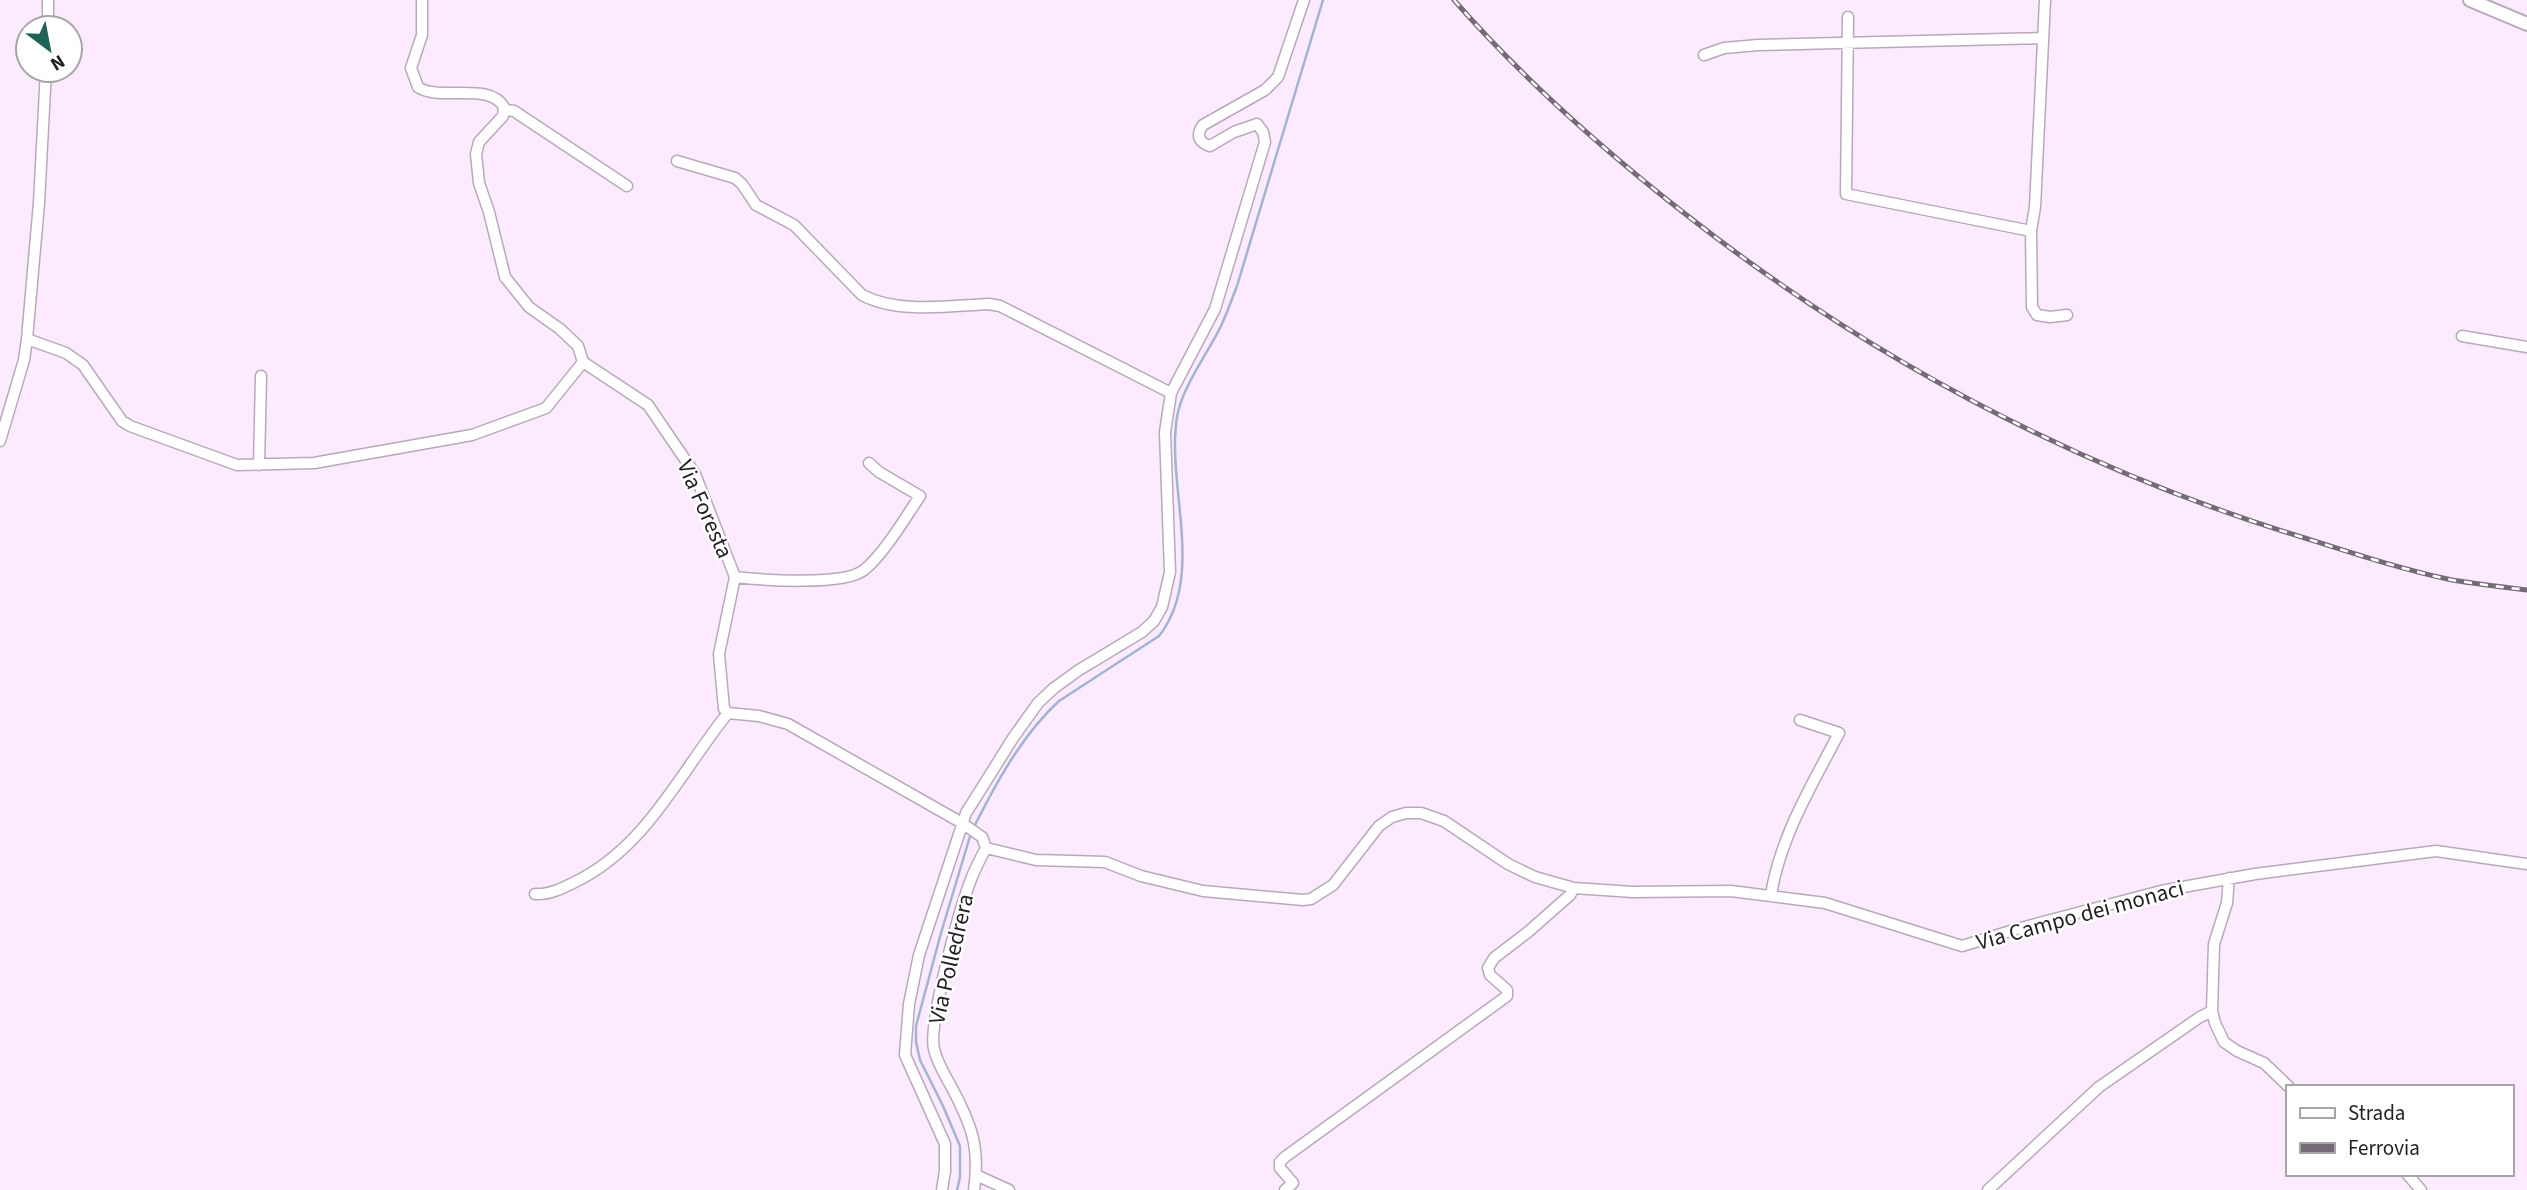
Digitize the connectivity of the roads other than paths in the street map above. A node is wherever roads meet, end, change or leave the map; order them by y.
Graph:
1 (422, 0) edge
2 (1304, 0) edge
3 (2045, 0) edge
4 (2470, 0) edge
5 (1849, 17) dead end
6 (2527, 24) edge
7 (2042, 38) junction
8 (1848, 43) junction
9 (1704, 55) dead end
10 (46, 84) edge
11 (505, 110) junction
12 (677, 161) dead end
13 (627, 187) dead end
14 (2031, 231) junction
15 (2067, 315) dead end
16 (2462, 336) dead end
17 (27, 339) junction
18 (2527, 347) edge
19 (583, 362) junction
20 (261, 376) dead end
21 (1171, 393) junction
22 (0, 440) edge
23 (869, 463) dead end
24 (259, 465) junction
25 (735, 577) junction
26 (728, 713) junction
27 (1800, 720) dead end
28 (964, 825) junction
29 (986, 848) junction
30 (2527, 864) edge
31 (2229, 878) junction
32 (1574, 888) junction
33 (535, 894) dead end
34 (1770, 895) junction
35 (2212, 1011) junction
36 (2287, 1085) edge
37 (976, 1175) junction
38 (2409, 1176) edge
39 (942, 1190) edge
40 (974, 1190) edge
41 (1009, 1190) edge
42 (1284, 1190) edge
43 (1988, 1190) edge
44 (2421, 1190) edge

1 - 11 street
2 - 21 street
3 - 7 street
4 - 6 street
5 - 8 street
7 - 8 street
7 - 14 street
8 - 9 street
8 - 14 street
10 - 17 street
11 - 13 street
11 - 19 street, Via Foresta
12 - 21 street
14 - 15 street
16 - 18 street
17 - 22 street
17 - 24 street
19 - 24 street
19 - 25 street, Via Foresta
20 - 24 street
21 - 28 street
23 - 25 street
25 - 26 street, Via Foresta
26 - 28 street
26 - 33 street
27 - 34 street
28 - 29 street
28 - 39 street
29 - 32 street, Via Campo dei monaci
29 - 37 street, Via Polledrera
30 - 31 street, Via Campo dei monaci
31 - 34 street, Via Campo dei monaci
31 - 35 street
32 - 34 street, Via Campo dei monaci
32 - 42 street
35 - 36 street
35 - 43 street
37 - 40 street, Via Polledrera
37 - 41 street
38 - 44 street

